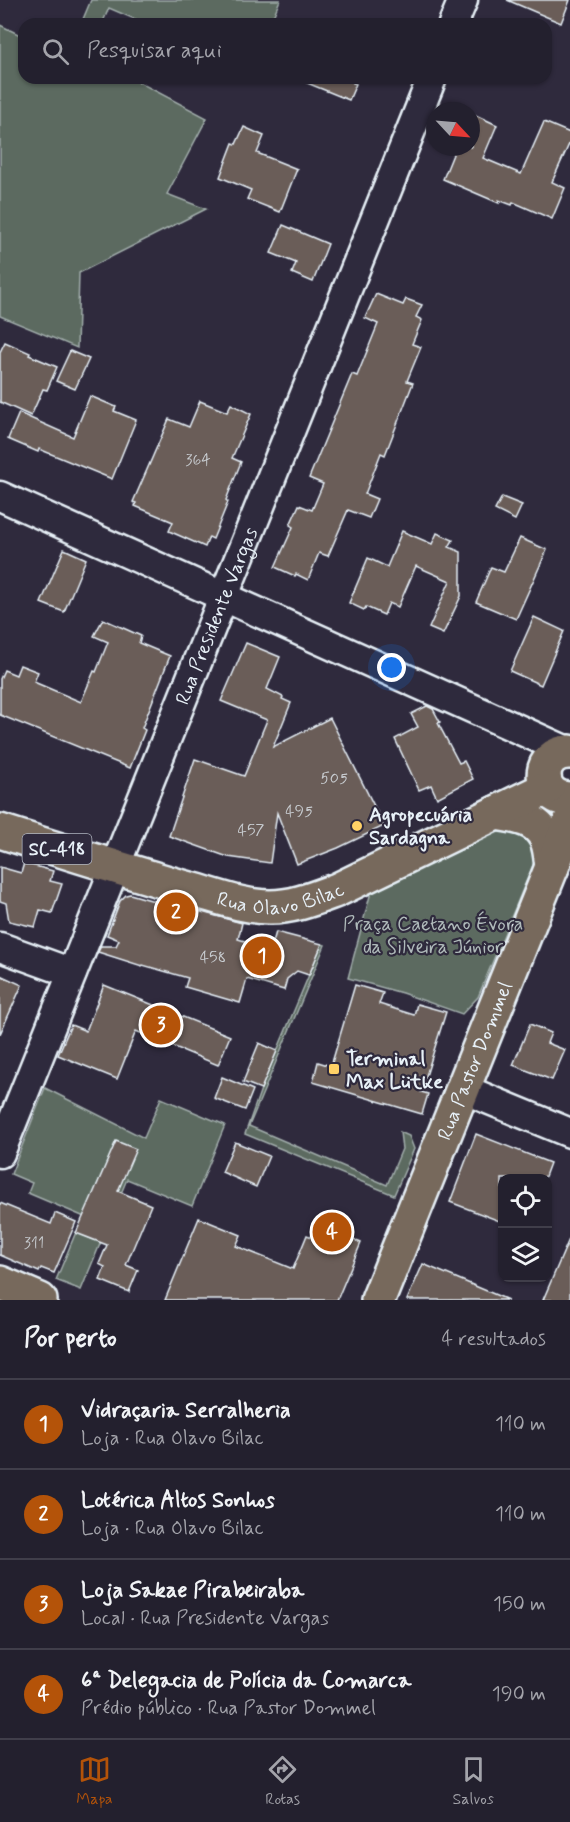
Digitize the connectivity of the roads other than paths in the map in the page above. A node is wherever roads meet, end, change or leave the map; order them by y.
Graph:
1 (463, 0) edge
2 (456, 18) edge
3 (430, 84) edge
4 (0, 496) edge
5 (223, 597) junction
6 (569, 751) edge
7 (559, 793) edge
8 (496, 813) junction
9 (570, 822) edge
10 (0, 831) edge
11 (115, 867) junction
12 (552, 867) junction
13 (0, 947) edge
14 (72, 973) junction
15 (463, 1089) junction
16 (570, 1133) edge
17 (0, 1153) edge
18 (0, 1283) edge
19 (40, 1300) edge
20 (378, 1300) edge

1 - 2 street
3 - 5 street, Rua Presidente Vargas
4 - 5 street
5 - 6 street
5 - 11 street, Rua Presidente Vargas
6 - 7 main road, SC-418
7 - 8 main road, Rua Olavo Bilac / SC-418
8 - 11 main road, Rua Olavo Bilac / SC-418
8 - 12 main road
9 - 12 main road, Rua Pastor Dommel
10 - 11 main road, Rua Olavo Bilac / SC-418
11 - 14 street, Rua Presidente Vargas
12 - 15 main road, Rua Pastor Dommel
13 - 14 street
14 - 17 street, Rua Presidente Vargas
15 - 16 street
15 - 20 main road, Rua Pastor Dommel
18 - 19 main road

